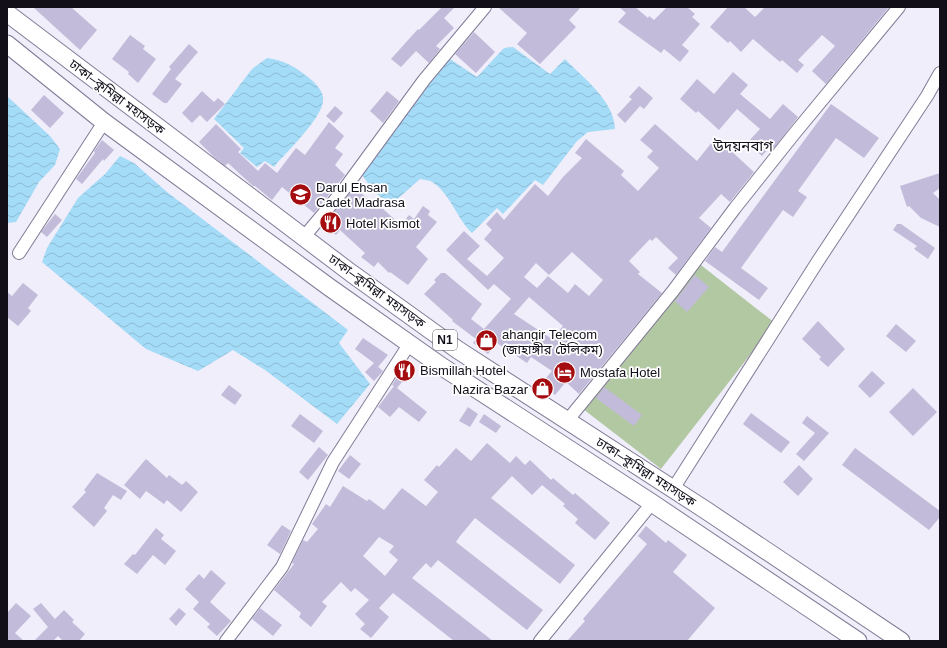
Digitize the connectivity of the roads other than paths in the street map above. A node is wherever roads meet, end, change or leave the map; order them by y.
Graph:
1 (485, 7) edge
2 (899, 7) edge
3 (7, 13) edge
4 (7, 44) edge
5 (53, 49) junction
6 (40, 70) junction
7 (940, 73) edge
8 (104, 122) junction
9 (303, 238) junction
10 (19, 253) dead end
11 (410, 343) junction
12 (567, 421) junction
13 (673, 489) junction
14 (652, 503) junction
15 (226, 641) edge
16 (540, 641) edge
17 (858, 641) edge
18 (901, 641) edge

1 - 9 street
2 - 12 street
3 - 5 highway, ঢাকা–কুমিল্লা মহাসড়ক / N1
4 - 6 highway, ঢাকা–কুমিল্লা মহাসড়ক / N1
5 - 6 highway
5 - 9 highway, ঢাকা–কুমিল্লা মহাসড়ক / N1
6 - 8 highway, ঢাকা–কুমিল্লা মহাসড়ক / N1
7 - 13 street
8 - 10 street
8 - 11 highway, ঢাকা–কুমিল্লা মহাসড়ক / N1
9 - 12 highway, ঢাকা–কুমিল্লা মহাসড়ক / N1
11 - 14 highway, ঢাকা–কুমিল্লা মহাসড়ক / N1
11 - 15 street
12 - 13 highway, ঢাকা–কুমিল্লা মহাসড়ক / N1
13 - 18 highway, ঢাকা–কুমিল্লা মহাসড়ক / N1
14 - 16 street
14 - 17 highway, ঢাকা–কুমিল্লা মহাসড়ক / N1

